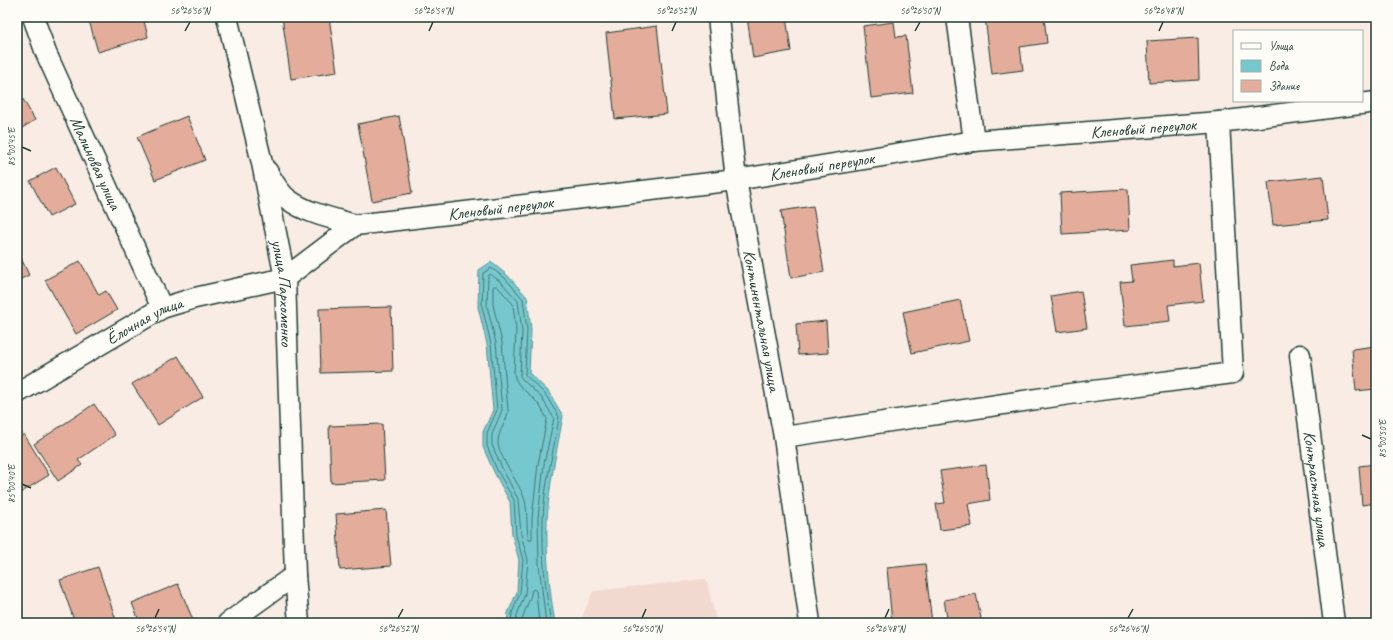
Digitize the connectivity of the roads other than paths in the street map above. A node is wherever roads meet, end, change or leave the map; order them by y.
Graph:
1 (33, 17) edge
2 (227, 17) edge
3 (718, 17) edge
4 (957, 17) edge
5 (1376, 102) edge
6 (1219, 122) junction
7 (974, 141) junction
8 (262, 163) junction
9 (736, 180) junction
10 (355, 225) junction
11 (285, 278) junction
12 (162, 308) junction
13 (1300, 355) dead end
14 (17, 394) edge
15 (784, 438) junction
16 (295, 575) junction
17 (228, 623) edge
18 (299, 623) edge
19 (810, 623) edge
20 (1334, 623) edge

1 - 12 street, Малиновая улица
2 - 8 street, улица Пархоменко
3 - 9 street, Континентальная улица
4 - 7 street
5 - 6 street, Кленовый переулок
6 - 7 street, Кленовый переулок
6 - 15 street
7 - 9 street, Кленовый переулок
8 - 10 street
8 - 11 street, улица Пархоменко
9 - 10 street, Кленовый переулок
9 - 15 street, Континентальная улица
10 - 11 street
11 - 12 street, Ёлочная улица
11 - 16 street, улица Пархоменко
12 - 14 street, Ёлочная улица
13 - 20 street, Контрастная улица
15 - 19 street, Континентальная улица
16 - 17 street
16 - 18 street, улица Пархоменко

